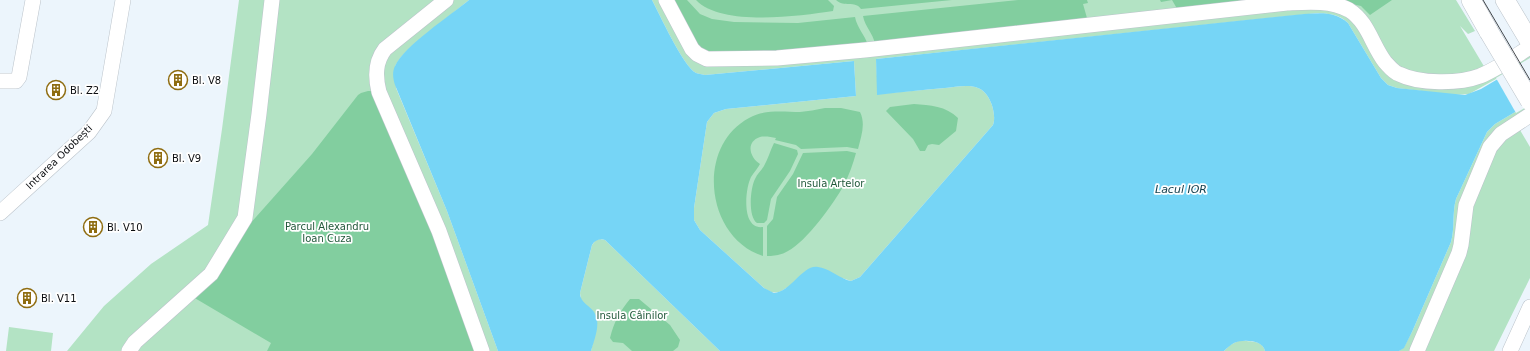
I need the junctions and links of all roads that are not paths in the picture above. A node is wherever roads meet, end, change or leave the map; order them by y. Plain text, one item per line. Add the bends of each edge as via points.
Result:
1 (33, 0) edge
2 (123, 0) edge
3 (272, 0) edge
4 (446, 0) edge
5 (666, 0) edge
6 (1471, 0) edge
7 (1506, 0) edge
8 (1530, 42) edge
9 (1530, 47) edge
10 (0, 81) edge
11 (1530, 101) edge
12 (1530, 115) edge
13 (0, 213) edge
14 (1530, 307) edge
15 (129, 351) edge
16 (482, 351) edge
17 (1416, 351) edge
18 (1510, 351) edge

1 - 10 street via 19,77 16,81
2 - 13 street, Intrarea Odobești via 104,111 89,132
3 - 15 street via 245,218 211,274 135,342
4 - 16 street via 385,49 380,56 376,77 379,92 439,231
5 - 9 street via 692,49 708,59 777,58 1324,1 1358,16 1384,61 1399,74 1419,79 1453,82 1479,76
6 - 11 main road, bridge
7 - 8 main road
12 - 17 street via 1501,134 1490,147 1466,205 1459,253
14 - 18 street

